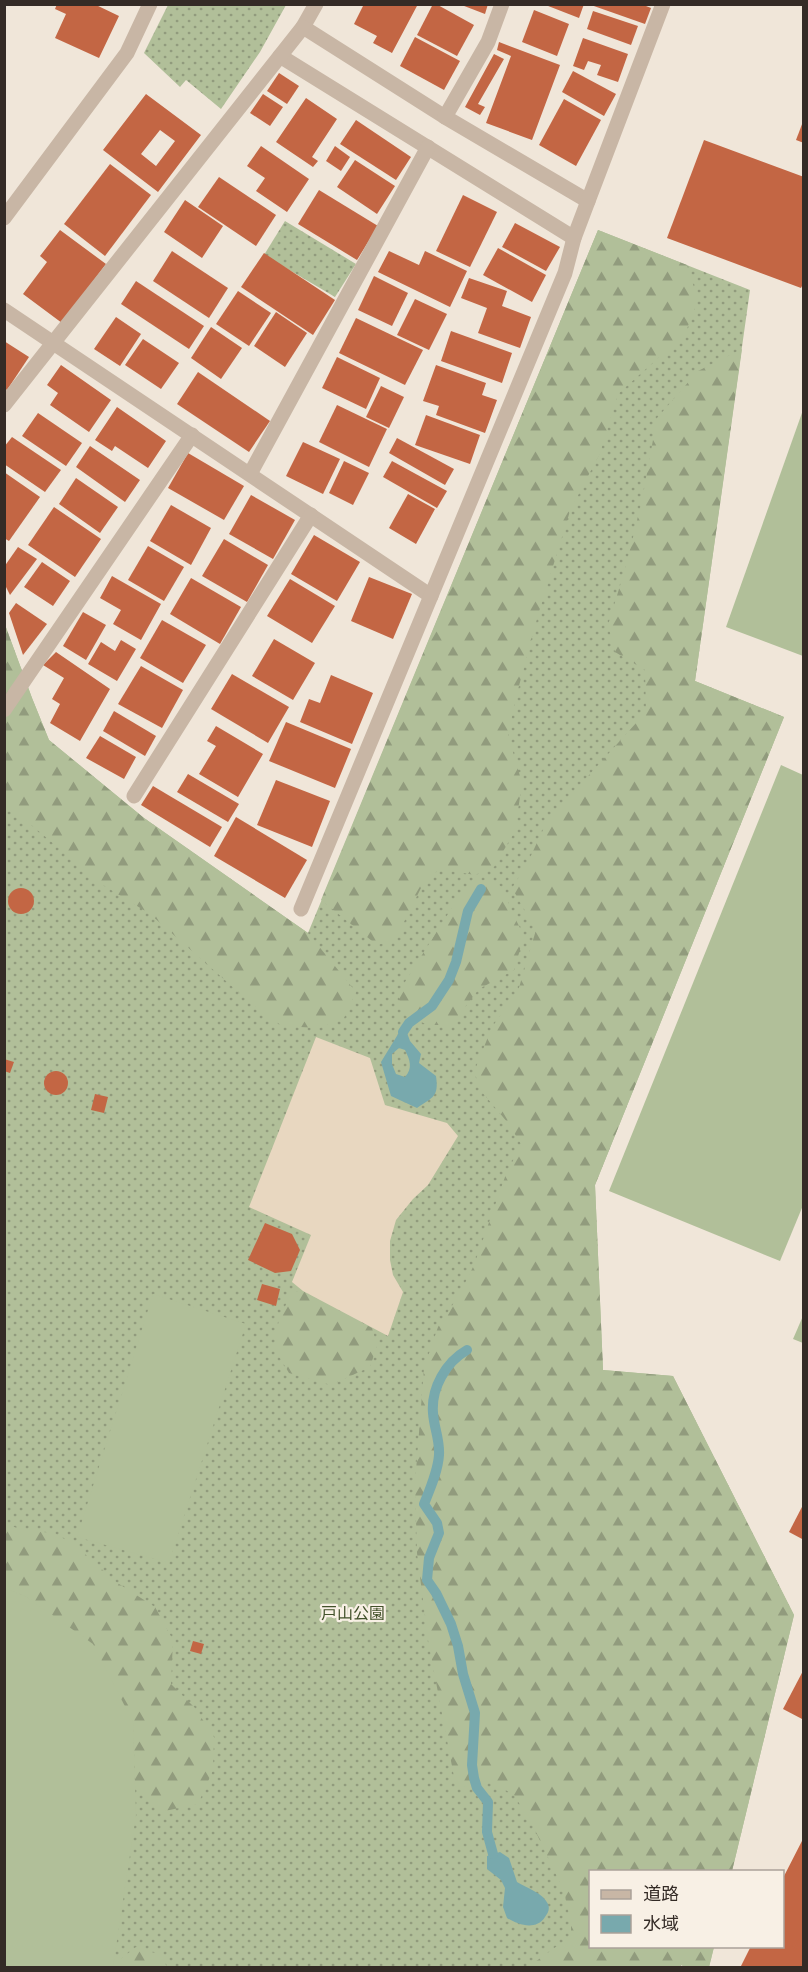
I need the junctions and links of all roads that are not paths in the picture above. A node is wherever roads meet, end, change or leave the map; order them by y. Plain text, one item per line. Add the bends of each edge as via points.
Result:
1 (150, 4) edge
2 (316, 4) edge
3 (502, 4) edge
4 (663, 4) edge
5 (303, 27) junction
6 (280, 56) junction
7 (445, 117) junction
8 (428, 147) junction
9 (588, 201) junction
10 (4, 218) edge
11 (574, 238) junction
12 (4, 310) edge
13 (53, 343) junction
14 (4, 405) edge
15 (192, 435) junction
16 (250, 474) junction
17 (311, 514) junction
18 (431, 596) junction
19 (4, 710) edge
20 (134, 796) dead end
21 (301, 909) dead end

1 - 10 street via 127,53
2 - 5 street
3 - 7 street via 488,42
4 - 9 street
5 - 6 street
5 - 7 street
6 - 8 street
6 - 13 street
7 - 9 street
8 - 11 street
8 - 16 street
9 - 11 street
11 - 18 street via 565,273
12 - 13 street
13 - 14 street
13 - 15 street
15 - 16 street
15 - 19 street
16 - 17 street
17 - 18 street
17 - 20 street
18 - 21 street

